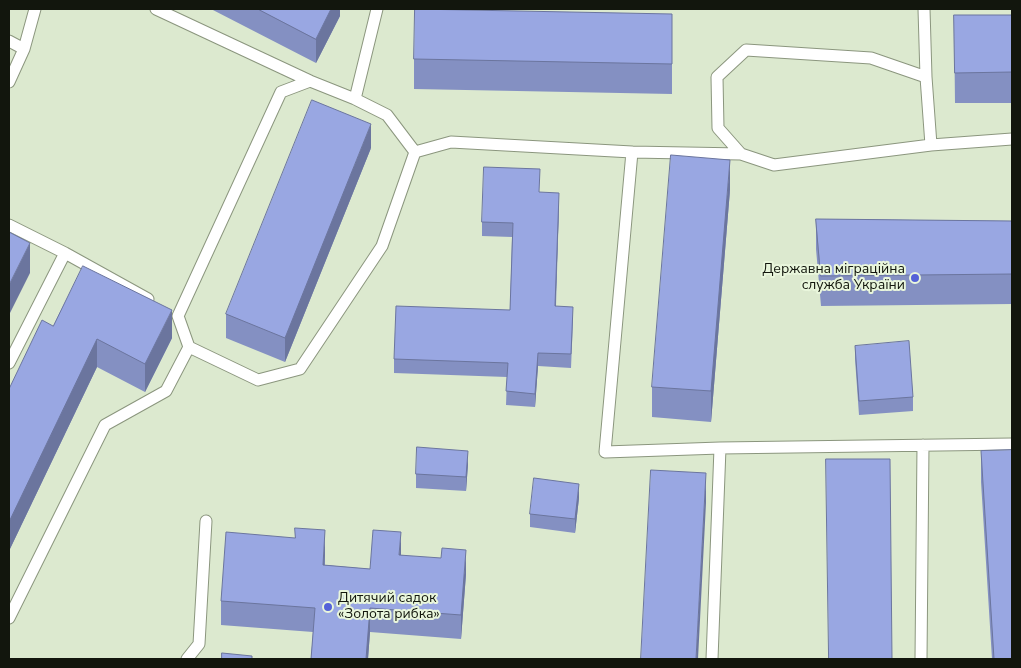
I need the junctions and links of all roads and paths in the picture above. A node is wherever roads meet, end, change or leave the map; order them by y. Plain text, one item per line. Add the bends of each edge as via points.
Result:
1 (35, 9) edge
2 (156, 9) edge
3 (377, 9) edge
4 (924, 9) edge
5 (9, 41) edge
6 (24, 49) junction
7 (926, 78) junction
8 (310, 81) junction
9 (9, 82) edge
10 (355, 99) junction
11 (1012, 139) edge
12 (931, 145) junction
13 (415, 152) junction
14 (632, 152) junction
15 (741, 154) junction
16 (9, 225) edge
17 (65, 253) junction
18 (169, 311) junction
19 (189, 347) junction
20 (9, 363) edge
21 (1012, 444) edge
22 (923, 445) junction
23 (720, 448) junction
24 (206, 521) dead end
25 (9, 618) edge
26 (188, 659) edge
27 (712, 659) edge
28 (921, 659) edge

1 - 6 lane
2 - 8 lane
3 - 10 lane
4 - 7 lane
5 - 6 lane
6 - 9 lane
7 - 12 lane
7 - 15 lane via 871,58 746,50 717,77 718,128
8 - 10 lane
8 - 18 lane via 281,92
10 - 13 lane via 387,115
11 - 12 lane
12 - 15 lane via 774,166
13 - 14 lane via 450,142
13 - 19 lane via 382,246 300,369 258,380
14 - 15 lane
14 - 23 lane via 605,452
16 - 17 lane
17 - 18 lane
17 - 20 lane
18 - 19 lane
19 - 25 lane via 166,392 105,425
21 - 22 lane
22 - 23 lane
22 - 28 lane
23 - 27 lane
24 - 26 lane via 199,644

